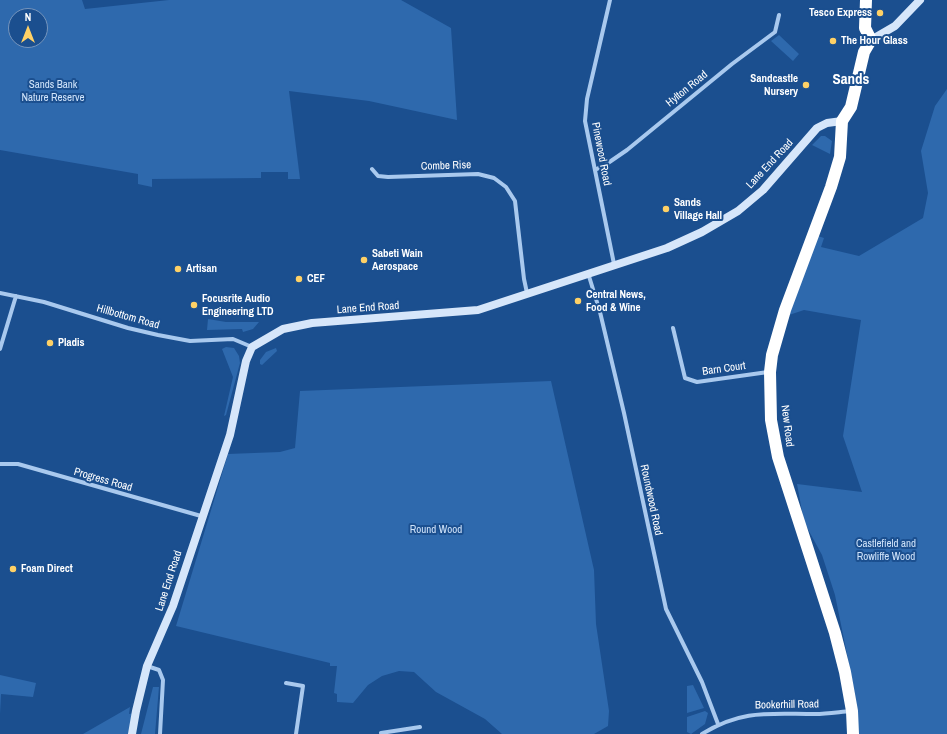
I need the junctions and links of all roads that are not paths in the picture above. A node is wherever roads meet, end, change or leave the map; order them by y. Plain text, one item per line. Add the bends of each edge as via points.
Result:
1 (610, 0) edge
2 (866, 0) edge
3 (920, 0) edge
4 (779, 14) dead end
5 (871, 40) junction
6 (842, 121) junction
7 (372, 169) dead end
8 (595, 170) junction
9 (614, 264) junction
10 (588, 273) junction
11 (0, 293) edge
12 (527, 293) junction
13 (16, 296) junction
14 (673, 328) dead end
15 (252, 347) junction
16 (0, 349) edge
17 (770, 372) junction
18 (0, 464) edge
19 (201, 516) junction
20 (147, 666) junction
21 (286, 682) dead end
22 (852, 711) junction
23 (718, 724) junction
24 (420, 726) dead end
25 (397, 729) junction
26 (381, 733) dead end
27 (132, 734) edge
28 (160, 734) edge
29 (296, 734) edge
30 (398, 734) edge
31 (702, 734) edge
32 (853, 734) edge

1 - 8 street, Pinewood Road via 587,99 585,121
2 - 5 highway via 865,28
3 - 5 street via 895,26
4 - 8 street, Hylton Road via 775,32 627,150
5 - 6 highway via 864,52 851,107
6 - 9 street, Lane End Road via 827,123 817,128 763,190 738,211 667,248
6 - 17 highway, New Road via 840,157 785,310
7 - 12 street, Combe Rise via 378,176 388,177 478,174 494,178 506,186 515,201
8 - 9 street, Pinewood Road
9 - 10 street, Lane End Road
10 - 12 street, Lane End Road
10 - 23 street, Roundwood Road via 624,414 666,609 702,682
11 - 13 street, Hillbottom Road
12 - 15 street, Lane End Road via 478,310 297,325
13 - 15 street, Hillbottom Road via 75,310 158,335 190,341 233,339
13 - 16 street
14 - 17 street, Barn Court via 685,378 697,382
15 - 19 street, Lane End Road via 246,361 230,435
17 - 22 highway, New Road via 771,420 778,457 835,633
18 - 19 street, Progress Road via 18,464
19 - 20 street, Lane End Road via 169,615
20 - 27 street, Lane End Road
20 - 28 street via 159,670 163,680
21 - 29 street via 303,686
22 - 23 street, Bookerhill Road via 752,714
22 - 32 highway, New Road
23 - 31 street, Bookerhill Road
24 - 25 street
25 - 26 street
25 - 30 street

